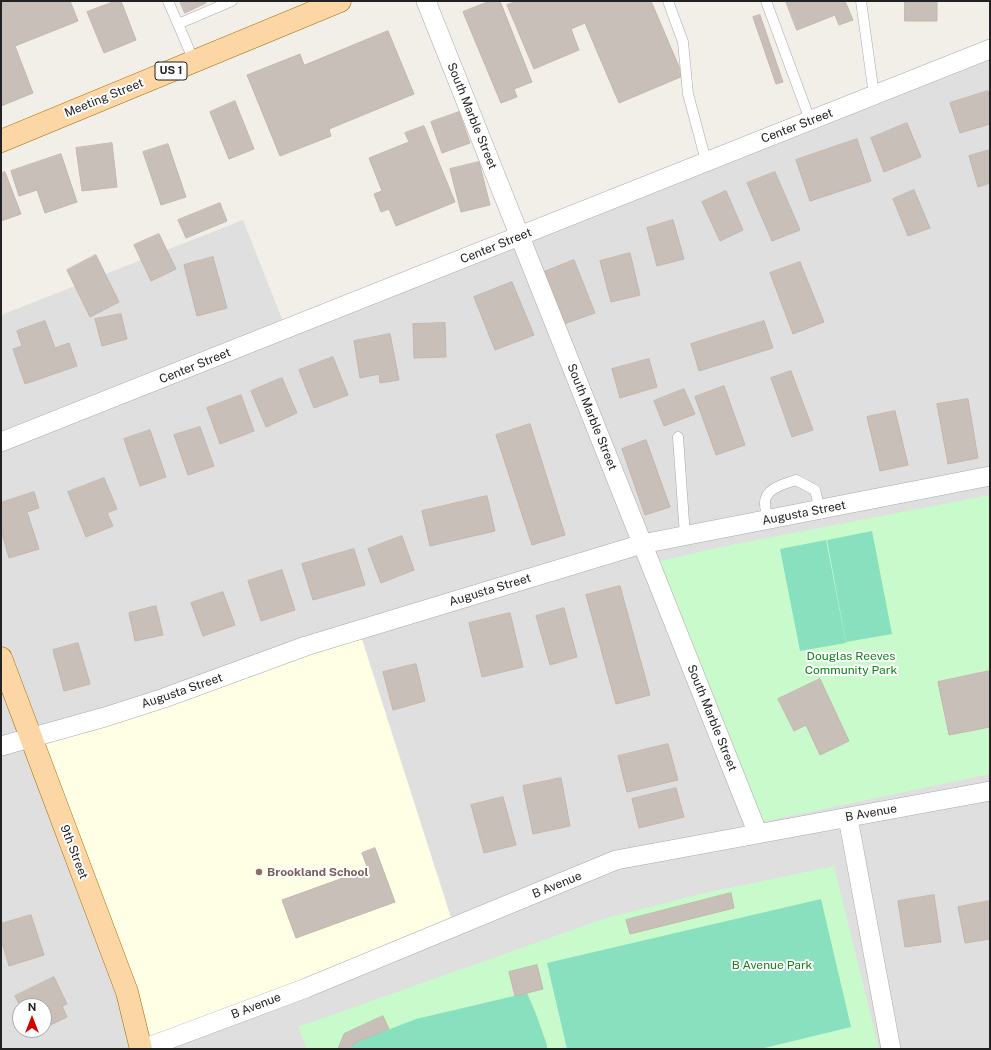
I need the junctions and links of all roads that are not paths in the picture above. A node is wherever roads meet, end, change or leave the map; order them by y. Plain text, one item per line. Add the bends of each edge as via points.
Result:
1 (168, 1) edge
2 (232, 1) edge
3 (340, 1) edge
4 (426, 1) edge
5 (668, 1) edge
6 (766, 1) edge
7 (861, 1) edge
8 (218, 4) edge
9 (309, 7) edge
10 (178, 24) junction
11 (990, 49) edge
12 (194, 61) junction
13 (874, 95) junction
14 (810, 120) junction
15 (1, 141) edge
16 (706, 161) junction
17 (520, 236) junction
18 (678, 437) dead end
19 (1, 442) edge
20 (990, 476) edge
21 (820, 510) junction
22 (768, 520) junction
23 (686, 536) junction
24 (642, 544) junction
25 (1, 658) edge
26 (31, 737) junction
27 (1, 746) edge
28 (990, 791) edge
29 (848, 818) junction
30 (758, 834) junction
31 (142, 1049) edge
32 (891, 1049) edge

1 - 10 lane
2 - 8 lane
3 - 9 main road, Meeting Street / US 1
4 - 17 street, South Marble Street
5 - 16 lane via 683,42 688,94
6 - 14 lane
7 - 13 lane
8 - 10 lane
9 - 12 main road, Meeting Street / US 1
10 - 12 lane
11 - 13 street, Center Street
12 - 15 main road, Meeting Street / US 1
13 - 14 street, Center Street
14 - 16 street, Center Street
16 - 17 street, Center Street
17 - 19 street, Center Street
17 - 24 street, South Marble Street
18 - 23 lane
20 - 21 street, Augusta Street
21 - 22 street, Augusta Street
21 - 22 lane via 815,490 796,480 778,486 767,495 765,503
22 - 23 street, Augusta Street
23 - 24 street, Augusta Street
24 - 26 street, Augusta Street via 306,646 164,698
24 - 30 street, South Marble Street
25 - 26 main road, 9th Street
26 - 27 street, Augusta Street
26 - 31 main road, 9th Street via 127,992
28 - 29 street, B Avenue
29 - 30 street, B Avenue
29 - 32 street
30 - 31 street, B Avenue via 616,860 306,988

